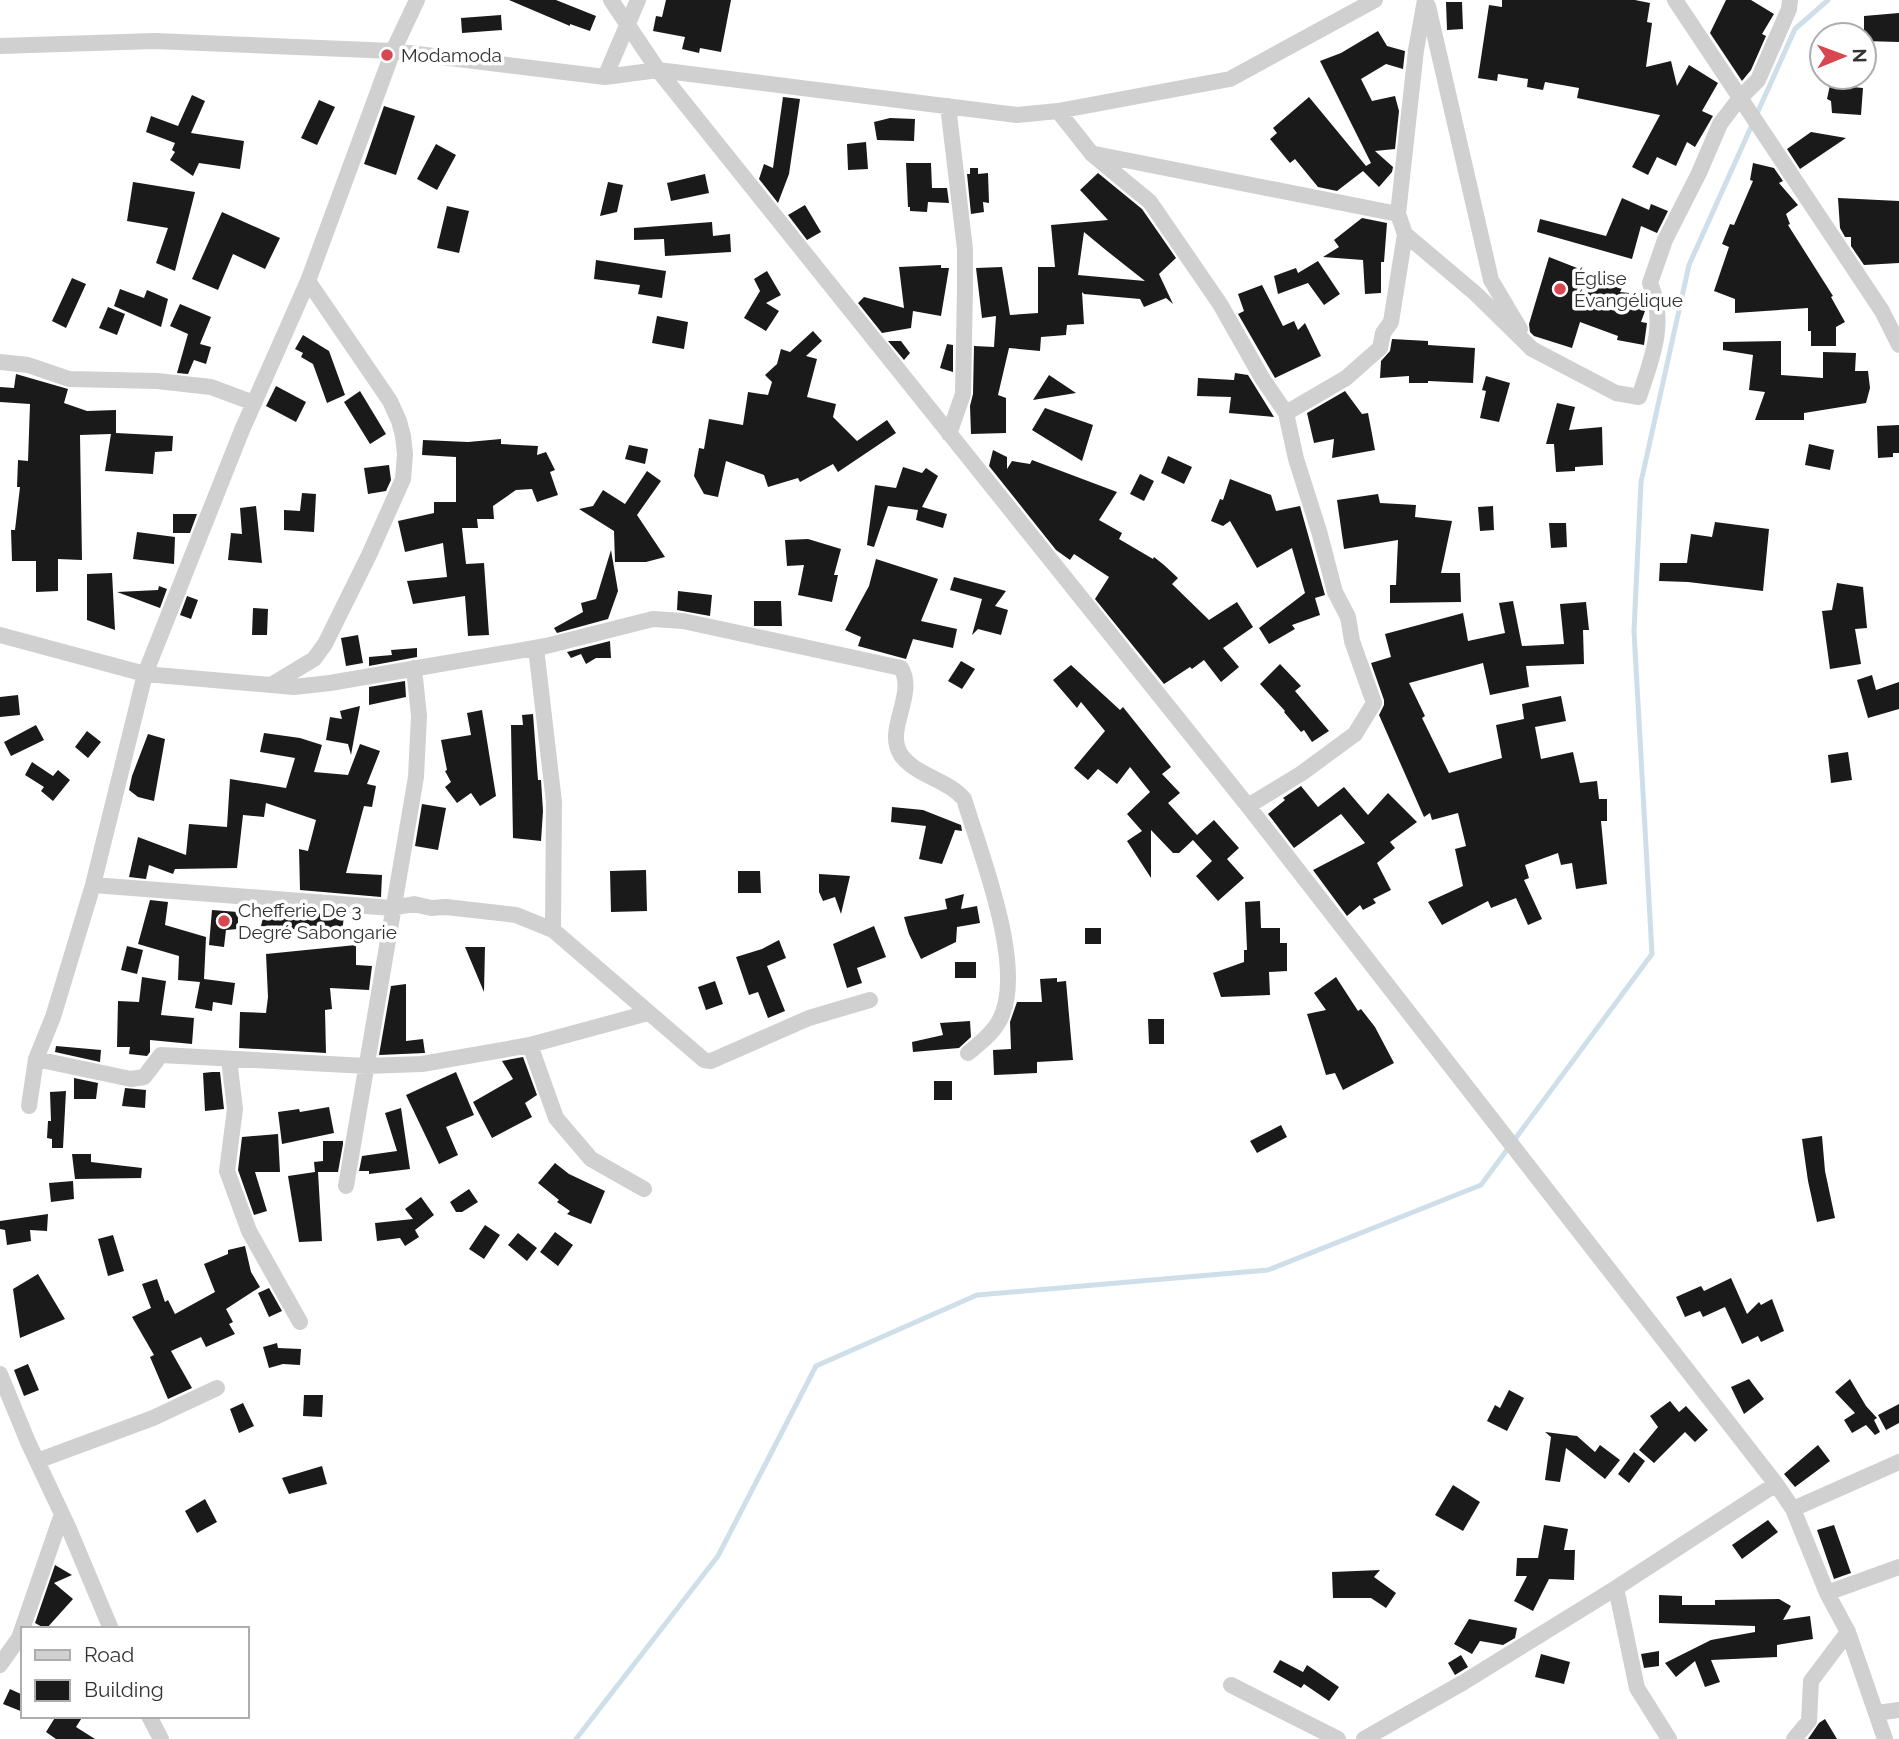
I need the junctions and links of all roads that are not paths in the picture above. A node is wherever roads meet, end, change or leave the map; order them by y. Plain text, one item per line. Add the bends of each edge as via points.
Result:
1 (417, 0) edge
2 (611, 0) edge
3 (638, 0) edge
4 (1375, 0) edge
5 (1426, 0) edge
6 (1675, 0) edge
7 (1790, 0) edge
8 (1355, 4) edge
9 (628, 23) junction
10 (0, 46) edge
11 (393, 51) junction
12 (658, 70) junction
13 (605, 77) junction
14 (1739, 99) junction
15 (948, 106) junction
16 (1058, 111) junction
17 (1092, 154) junction
18 (1398, 214) junction
19 (1405, 234) junction
20 (307, 281) junction
21 (1899, 345) edge
22 (1532, 349) junction
23 (0, 362) edge
24 (254, 403) junction
25 (1286, 413) junction
26 (949, 434) junction
27 (0, 635) edge
28 (536, 648) junction
29 (314, 659) junction
30 (414, 668) junction
31 (145, 674) junction
32 (331, 683) junction
33 (271, 685) junction
34 (1248, 806) junction
35 (93, 884) junction
36 (392, 908) junction
37 (553, 930) junction
38 (870, 1000) dead end
39 (648, 1013) junction
40 (530, 1045) junction
41 (968, 1053) dead end
42 (36, 1059) junction
43 (229, 1059) junction
44 (366, 1066) junction
45 (29, 1106) dead end
46 (346, 1186) dead end
47 (644, 1189) dead end
48 (300, 1322) dead end
49 (0, 1374) edge
50 (216, 1388) dead end
51 (37, 1461) junction
52 (1899, 1462) edge
53 (1776, 1484) junction
54 (1793, 1509) junction
55 (62, 1514) junction
56 (1899, 1567) edge
57 (1616, 1588) junction
58 (1827, 1592) junction
59 (23, 1627) edge
60 (110, 1627) edge
61 (21, 1632) edge
62 (1848, 1632) junction
63 (0, 1665) edge
64 (1231, 1685) dead end
65 (1899, 1710) edge
66 (1876, 1713) junction
67 (150, 1718) edge
68 (161, 1739) edge
69 (1338, 1739) edge
70 (1364, 1739) edge
71 (1669, 1739) edge
72 (1794, 1739) edge
73 (1885, 1739) edge

1 - 11 street
2 - 9 street
3 - 9 street
4 - 8 street
5 - 18 street
5 - 22 street via 1491,280
6 - 14 street
7 - 14 street via 1758,80
8 - 16 street via 1230,79
9 - 12 street
9 - 13 street
10 - 11 street via 155,41
11 - 13 street
11 - 20 street
12 - 13 street
12 - 15 street
12 - 26 street
14 - 21 street via 1882,311
14 - 22 street via 1720,124 1665,240 1650,283 1657,300 1658,341 1639,397 1616,393
15 - 16 street via 1017,115
15 - 26 street via 965,275 963,394
16 - 17 street
17 - 18 street
17 - 25 street via 1150,202 1220,304
18 - 19 street
19 - 22 street
19 - 25 street via 1395,308 1380,348 1346,378
20 - 24 street
20 - 29 street via 390,401 405,454 403,479
23 - 24 street via 28,365 69,379 211,387
24 - 31 street
25 - 34 street via 1335,592 1348,617 1374,703 1348,740
26 - 34 street
27 - 31 street
28 - 30 street
28 - 37 street via 554,802
28 - 41 street via 653,619 683,621 901,668 906,678 897,745 916,768 956,789 964,799 1006,941 1007,987 999,1021
29 - 32 street
29 - 33 street
30 - 32 street
30 - 36 street via 419,716 416,777
31 - 33 street
31 - 35 street
32 - 33 street
34 - 53 street
35 - 36 street
35 - 42 street
36 - 37 street via 414,904 516,915
36 - 44 street
37 - 39 street
38 - 39 street via 809,1018 711,1061 695,1054
39 - 40 street
40 - 44 street via 422,1064
40 - 47 street via 556,1118 591,1159
42 - 43 street via 131,1079 144,1077 161,1055
42 - 45 street
43 - 44 street
43 - 48 street via 235,1109 227,1171 249,1231
44 - 46 street
49 - 51 street
50 - 51 street via 153,1418
51 - 55 street
52 - 54 street
53 - 54 street
53 - 57 street
54 - 58 street
55 - 59 street
55 - 60 street
56 - 58 street
57 - 70 street
57 - 71 street via 1637,1688
58 - 62 street
61 - 63 street
62 - 66 street
62 - 72 street via 1811,1681 1809,1721
64 - 69 street
65 - 66 street
66 - 73 street
67 - 68 street

